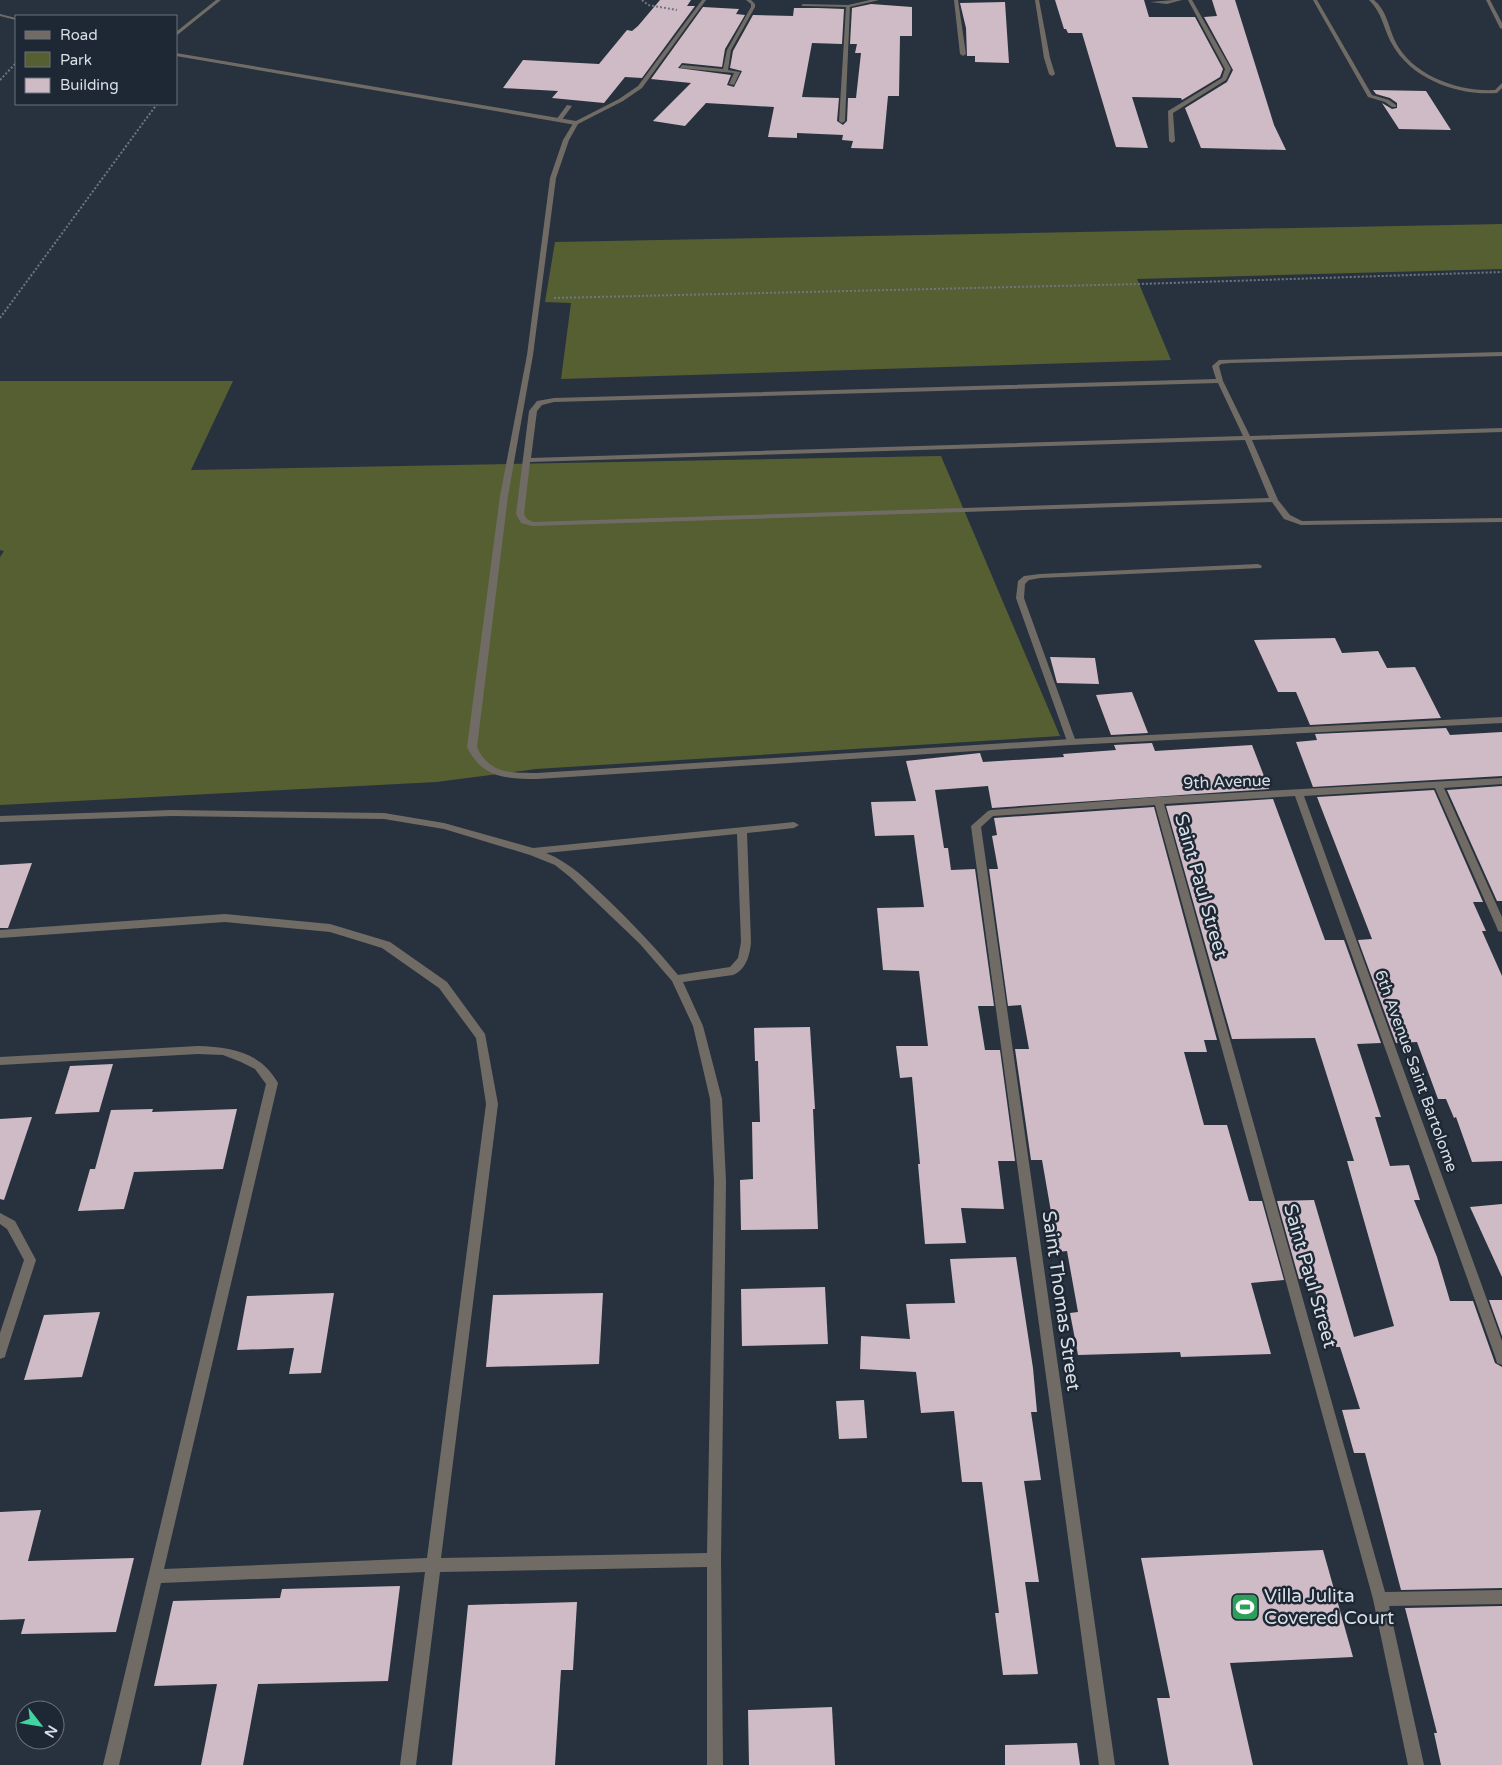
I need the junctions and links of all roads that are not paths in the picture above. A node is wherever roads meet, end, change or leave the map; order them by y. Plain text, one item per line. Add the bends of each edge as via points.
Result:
1 (219, 0) edge
2 (704, 0) edge
3 (748, 0) edge
4 (877, 0) edge
5 (956, 0) edge
6 (1037, 0) edge
7 (1180, 0) edge
8 (1190, 0) edge
9 (1315, 0) edge
10 (1371, 0) edge
11 (1488, 0) edge
12 (1152, 2) dead end
13 (802, 5) dead end
14 (848, 6) junction
15 (0, 15) edge
16 (15, 19) edge
17 (1502, 28) edge
18 (178, 33) edge
19 (178, 54) edge
20 (963, 54) dead end
21 (682, 67) dead end
22 (725, 70) junction
23 (1052, 74) dead end
24 (732, 84) dead end
25 (1502, 85) edge
26 (569, 106) dead end
27 (1394, 106) dead end
28 (559, 120) junction
29 (842, 121) dead end
30 (576, 123) junction
31 (1172, 141) dead end
32 (1502, 354) edge
33 (1220, 381) junction
34 (1502, 430) edge
35 (1247, 437) junction
36 (526, 460) junction
37 (1274, 500) junction
38 (1502, 520) edge
39 (1258, 566) dead end
40 (1502, 720) edge
41 (1071, 742) junction
42 (1502, 781) edge
43 (1438, 785) junction
44 (1298, 794) junction
45 (1158, 800) junction
46 (0, 819) edge
47 (794, 825) dead end
48 (742, 830) junction
49 (978, 842) joint
50 (533, 852) junction
51 (1502, 928) edge
52 (0, 934) edge
53 (676, 979) junction
54 (0, 1061) edge
55 (0, 1218) edge
56 (0, 1353) edge
57 (1502, 1359) edge
58 (714, 1560) junction
59 (435, 1565) junction
60 (155, 1576) junction
61 (1502, 1597) edge
62 (1380, 1599) junction
63 (111, 1765) edge
64 (408, 1765) edge
65 (715, 1765) edge
66 (1107, 1765) edge
67 (1416, 1765) edge

1 - 18 street
2 - 30 street via 640,87
3 - 22 street via 754,4 729,50
4 - 14 street
5 - 20 street
6 - 23 street
7 - 12 street
8 - 31 street via 1228,69 1224,79 1170,112
9 - 27 street via 1370,96
10 - 25 street via 1381,10 1396,47 1405,58 1436,80 1470,93 1497,91
11 - 17 street
13 - 14 street
14 - 29 street
15 - 16 street
19 - 28 street
21 - 22 street
22 - 24 street via 737,72
26 - 28 street
28 - 30 street
30 - 41 street via 566,140 553,178 538,298 504,496 472,747 476,759 499,773 537,776
32 - 33 street via 1219,362 1215,366
33 - 35 street
33 - 36 street via 554,400 540,403 533,411
34 - 35 street
35 - 36 street
35 - 37 street
36 - 37 street via 520,514 524,521 532,524
37 - 38 street via 1288,517 1301,523
39 - 41 street via 1040,576 1021,583 1020,598
40 - 41 street
42 - 43 street, 9th Avenue
43 - 44 street, 9th Avenue
43 - 51 street
44 - 45 street, 9th Avenue
44 - 57 street, 6th Avenue Saint Bartolome
45 - 49 street, 9th Avenue via 991,812 976,826
45 - 62 street, Saint Paul Street
46 - 50 street via 172,812 384,816 444,826
47 - 48 street
48 - 50 street
48 - 53 street via 746,942 740,966 733,971
49 - 66 street, Saint Thomas Street
50 - 53 street via 558,862 574,874 644,941
52 - 59 street via 225,918 330,928 386,945 443,985 481,1037 492,1104
53 - 58 street via 698,1026 716,1099 720,1181
54 - 60 street via 224,1051 259,1066 272,1083
55 - 56 street via 11,1225 30,1260
58 - 59 street
58 - 65 street
59 - 60 street
59 - 64 street
60 - 63 street
61 - 62 street
62 - 67 street, Saint Paul Street

